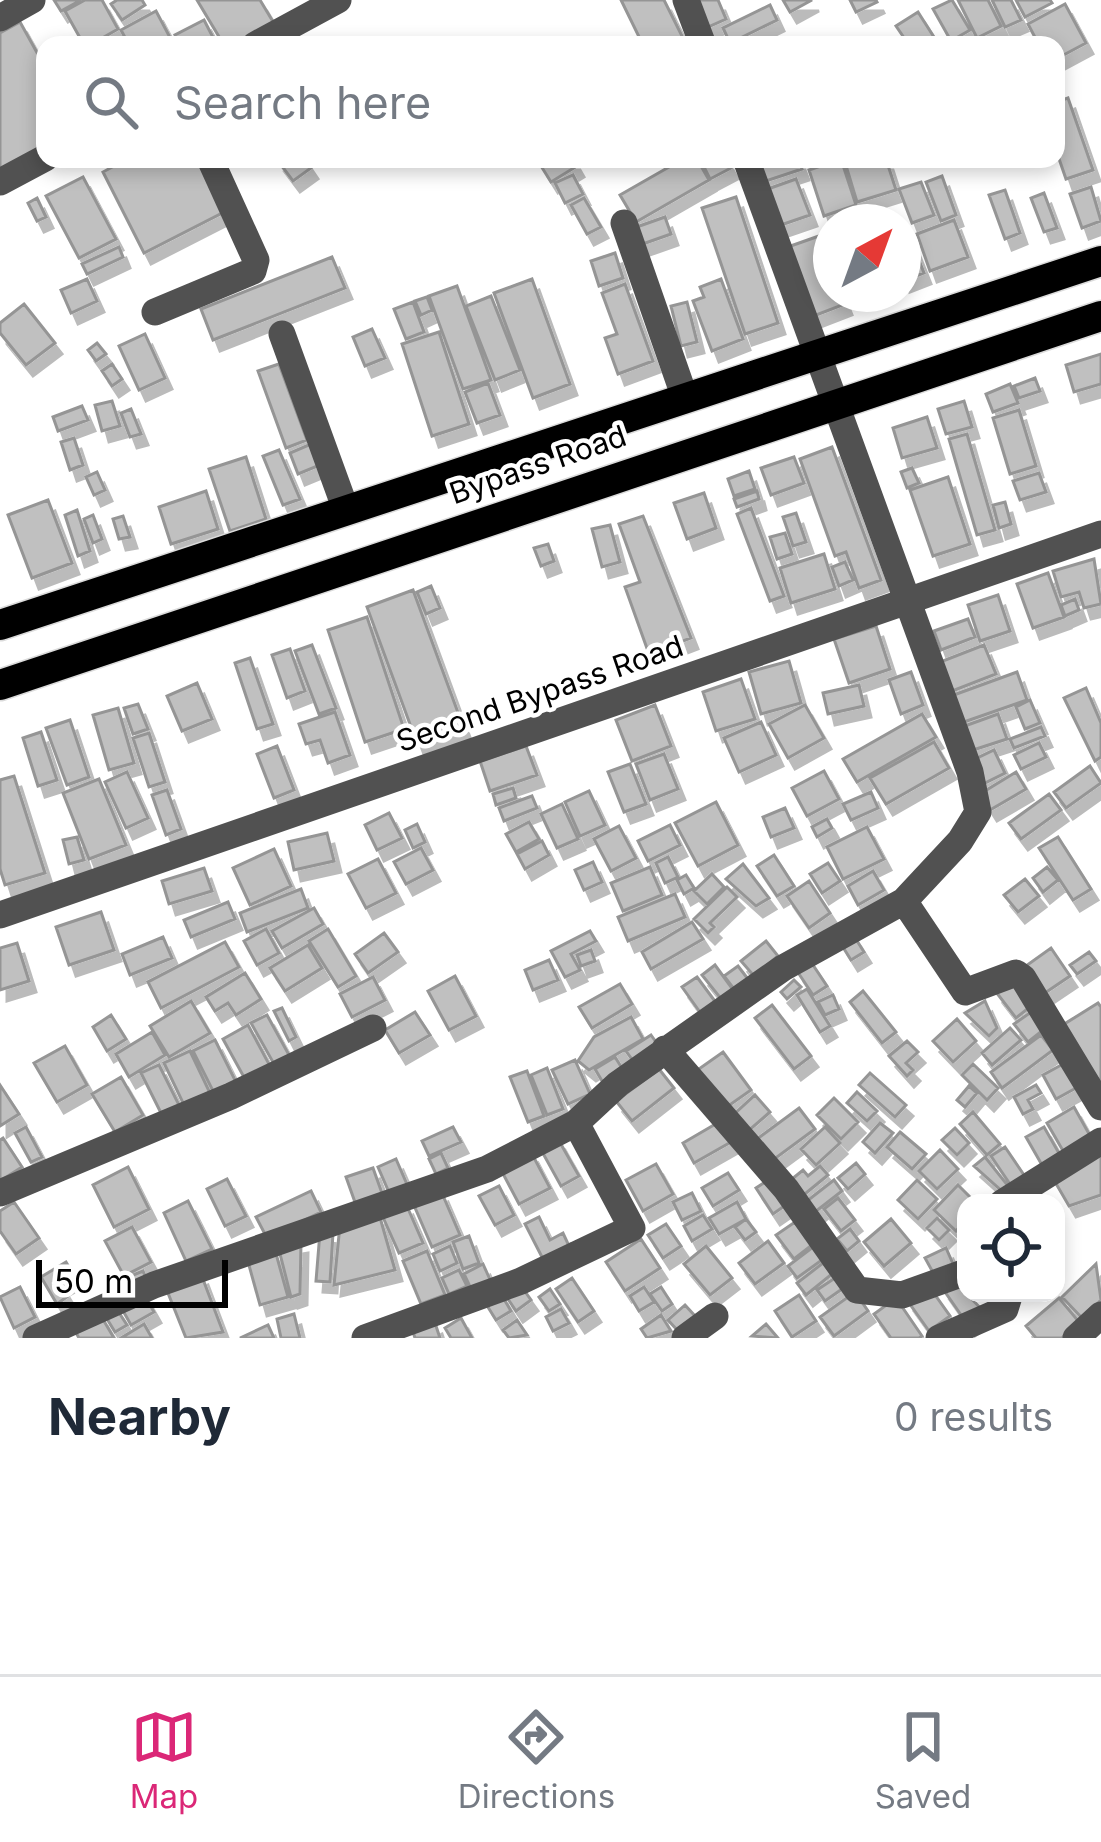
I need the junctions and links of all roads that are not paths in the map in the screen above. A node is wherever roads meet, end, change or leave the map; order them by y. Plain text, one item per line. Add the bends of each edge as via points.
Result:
1 (32, 0) edge
2 (338, 0) edge
3 (686, 0) edge
4 (0, 18) edge
5 (271, 36) edge
6 (700, 36) edge
7 (36, 163) edge
8 (213, 168) edge
9 (749, 168) edge
10 (0, 182) edge
11 (624, 223) dead end
12 (1101, 261) edge
13 (155, 312) dead end
14 (1101, 316) edge
15 (282, 334) dead end
16 (819, 354) junction
17 (685, 398) junction
18 (833, 403) junction
19 (346, 510) junction
20 (1101, 534) edge
21 (906, 601) junction
22 (0, 625) edge
23 (0, 685) edge
24 (904, 901) junction
25 (0, 915) edge
26 (373, 1028) dead end
27 (665, 1049) junction
28 (1101, 1107) edge
29 (576, 1123) junction
30 (1101, 1141) edge
31 (0, 1193) edge
32 (1016, 1194) edge
33 (957, 1275) edge
34 (1007, 1302) edge
35 (715, 1316) dead end
36 (1101, 1316) edge
37 (36, 1338) edge
38 (365, 1338) edge
39 (685, 1338) edge
40 (939, 1338) edge
41 (1076, 1338) edge

1 - 4 street
2 - 5 street
3 - 6 street
7 - 10 street
8 - 13 street via 256,260 253,271
9 - 16 street
11 - 17 street
12 - 16 main road, Bypass Road
14 - 18 main road, Bypass Road
15 - 19 street
16 - 17 main road, Bypass Road
16 - 18 street
17 - 19 main road, Bypass Road
18 - 21 street
18 - 23 main road, Bypass Road
19 - 22 main road, Bypass Road
20 - 21 street, Second Bypass Road
21 - 24 street via 978,812
21 - 25 street, Second Bypass Road
24 - 27 street via 783,968
24 - 28 street via 965,992 1016,973 1023,978
26 - 31 street
27 - 29 street
27 - 33 street via 786,1190 857,1290 902,1295
29 - 37 street via 487,1169 154,1285
29 - 38 street via 632,1228 520,1281
30 - 32 street
34 - 40 street
35 - 39 street
36 - 41 street

